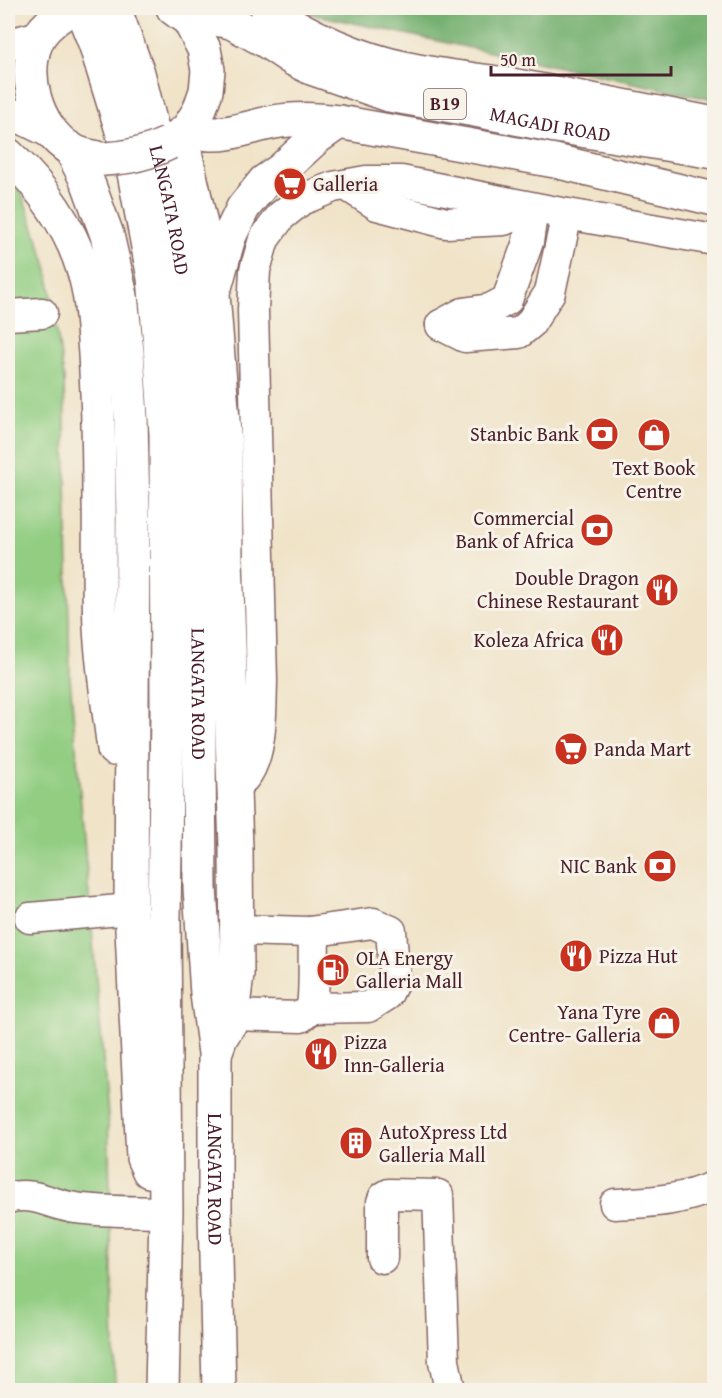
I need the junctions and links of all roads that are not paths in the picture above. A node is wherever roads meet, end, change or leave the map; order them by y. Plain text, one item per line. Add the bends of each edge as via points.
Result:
1 (114, 8) edge
2 (267, 8) edge
3 (181, 14) edge
4 (56, 18) edge
5 (8, 44) edge
6 (8, 112) edge
7 (339, 122) junction
8 (714, 124) edge
9 (179, 136) junction
10 (63, 142) junction
11 (714, 152) edge
12 (8, 155) edge
13 (714, 199) edge
14 (533, 208) junction
15 (567, 214) junction
16 (714, 240) edge
17 (213, 294) junction
18 (42, 312) dead end
19 (8, 315) edge
20 (233, 787) junction
21 (131, 909) junction
22 (30, 918) dead end
23 (236, 930) junction
24 (309, 932) junction
25 (312, 1008) junction
26 (232, 1015) junction
27 (215, 1053) junction
28 (714, 1186) edge
29 (8, 1198) edge
30 (615, 1204) dead end
31 (165, 1212) junction
32 (382, 1258) dead end
33 (162, 1390) edge
34 (219, 1390) edge
35 (450, 1390) edge

1 - 27 main road, LANGATA ROAD via 138,73 167,189 185,288 198,481 200,888
2 - 8 main road via 328,42 408,69
3 - 9 main road via 204,50 208,70 199,111
3 - 11 main road, MAGADI ROAD / B19 via 231,22 311,68 389,95
4 - 5 street
4 - 10 main road via 34,50 31,71 36,105
4 - 31 main road, LANGATA ROAD via 95,43 132,163 154,278 166,434
6 - 10 street
7 - 9 main road, MAGADI ROAD / B19 via 294,120 217,134
7 - 13 main road, MAGADI ROAD / B19 via 555,161
7 - 17 main road via 264,182 243,208 229,237
9 - 10 main road, bridge via 157,149 104,159
9 - 17 main road
10 - 21 main road via 88,183 107,234 121,296 127,352 132,505
12 - 21 main road via 48,201 70,237 89,292 98,413 100,627
14 - 15 street
14 - 15 street via 528,242 507,300 490,309 463,313 441,325 465,337 519,333 530,324 550,292
14 - 20 street via 401,182 366,181 333,187 302,200 281,216 264,239 255,270 253,310 260,730 254,758 245,777
15 - 16 street
17 - 20 main road via 225,446
18 - 19 street
20 - 23 main road
21 - 22 street
21 - 31 main road via 143,1158
23 - 24 street
23 - 26 main road via 237,974
24 - 25 street via 314,938
24 - 25 street via 373,923 391,931 395,979 387,995 368,1007
25 - 26 street via 301,1017
26 - 27 main road
27 - 34 main road, LANGATA ROAD
28 - 30 street via 669,1200
29 - 31 street via 34,1196 74,1208
31 - 33 main road, LANGATA ROAD
32 - 35 street via 384,1197 438,1195 444,1361

